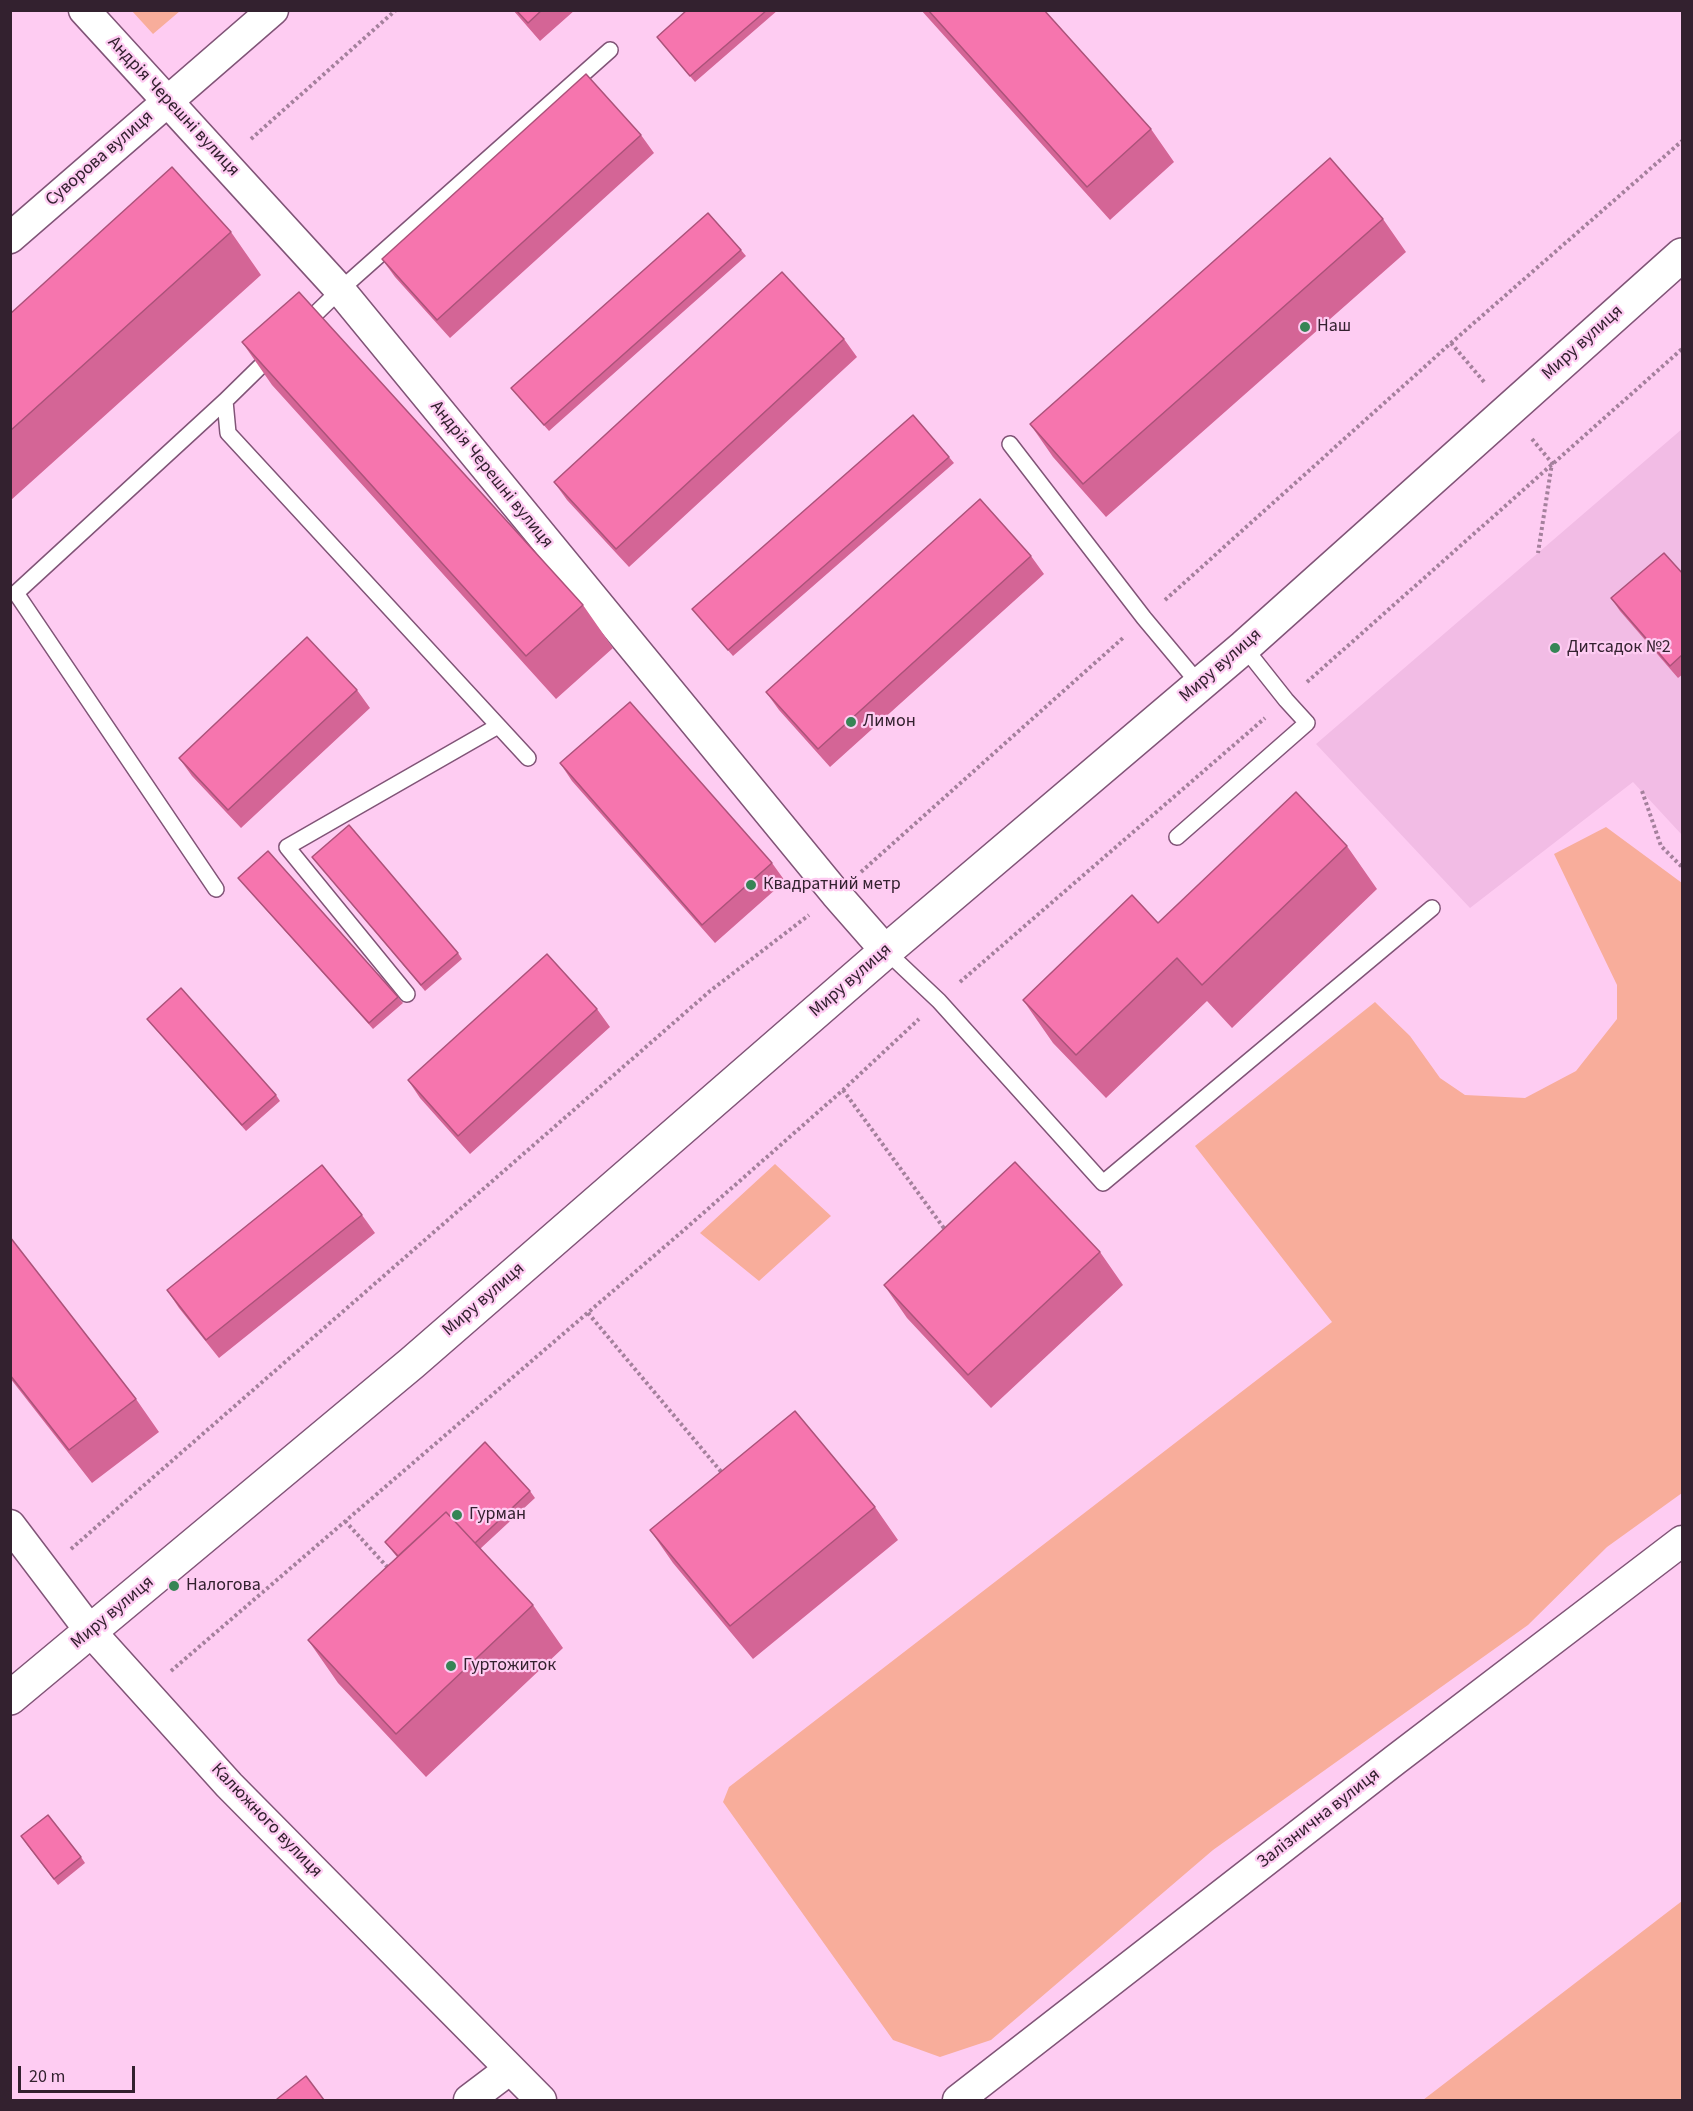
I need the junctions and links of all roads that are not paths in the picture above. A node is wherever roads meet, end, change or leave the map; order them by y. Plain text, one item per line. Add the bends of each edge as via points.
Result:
1 (84, 10) edge
2 (273, 10) edge
3 (610, 50) dead end
4 (168, 100) junction
5 (10, 238) edge
6 (1683, 255) edge
7 (340, 290) junction
8 (225, 401) junction
9 (1010, 444) dead end
10 (1244, 647) junction
11 (1200, 685) junction
12 (498, 726) junction
13 (528, 758) dead end
14 (1177, 837) dead end
15 (216, 889) dead end
16 (1432, 908) dead end
17 (886, 951) junction
18 (407, 994) dead end
19 (10, 1525) edge
20 (1683, 1541) edge
21 (91, 1632) junction
22 (10, 1698) edge
23 (510, 2069) junction
24 (469, 2100) edge
25 (541, 2100) edge
26 (958, 2100) edge

1 - 4 street, Андрія Черешні вулиця
2 - 4 street, Суворова вулиця
3 - 7 lane
4 - 5 street, Суворова вулиця
4 - 7 street, Андрія Черешні вулиця
6 - 10 street, Миру вулиця
7 - 8 lane
7 - 17 street, Андрія Черешні вулиця
8 - 12 lane via 228,433
8 - 15 lane via 16,593
9 - 11 lane
10 - 11 street, Миру вулиця
10 - 14 lane via 1307,723
11 - 17 street, Миру вулиця
12 - 13 lane
12 - 18 lane via 287,847
16 - 17 lane via 1103,1183 939,1000
17 - 21 street, Миру вулиця via 412,1363
19 - 21 street, Калюжного вулиця
20 - 26 street, Залізнична вулиця
21 - 22 street, Миру вулиця
21 - 23 street, Калюжного вулиця via 229,1785
23 - 24 street
23 - 25 street, Калюжного вулиця

